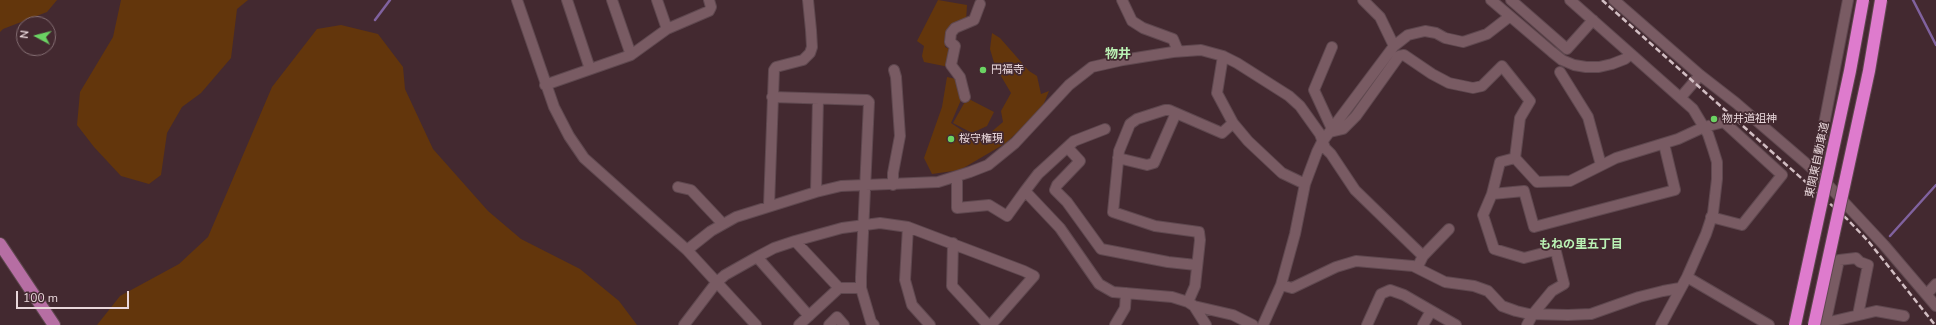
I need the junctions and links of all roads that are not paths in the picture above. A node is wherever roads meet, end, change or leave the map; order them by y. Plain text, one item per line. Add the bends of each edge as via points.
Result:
1 (517, 0) edge
2 (567, 0) edge
3 (612, 0) edge
4 (657, 0) edge
5 (709, 0) edge
6 (808, 0) edge
7 (1122, 0) edge
8 (1363, 0) edge
9 (1491, 0) edge
10 (1511, 0) edge
11 (1570, 0) edge
12 (1614, 0) edge
13 (1848, 0) edge
14 (1863, 0) edge
15 (1881, 0) edge
16 (980, 4) dead end
17 (1509, 17) junction
18 (1593, 20) junction
19 (667, 30) junction
20 (1394, 46) junction
21 (1332, 47) dead end
22 (1178, 51) junction
23 (1631, 54) junction
24 (631, 55) junction
25 (1223, 56) junction
26 (590, 69) junction
27 (894, 70) dead end
28 (1560, 72) dead end
29 (1700, 75) junction
30 (545, 85) junction
31 (772, 97) junction
32 (965, 97) dead end
33 (1681, 97) junction
34 (818, 98) junction
35 (1176, 113) junction
36 (1233, 123) junction
37 (1704, 127) junction
38 (1105, 129) dead end
39 (1331, 130) junction
40 (1322, 142) junction
41 (1664, 144) junction
42 (1068, 148) junction
43 (1118, 158) junction
44 (1515, 158) junction
45 (1601, 165) junction
46 (1815, 171) junction
47 (957, 177) junction
48 (1305, 184) junction
49 (866, 185) junction
50 (893, 185) junction
51 (678, 187) dead end
52 (1025, 191) junction
53 (816, 192) junction
54 (1492, 194) junction
55 (769, 206) junction
56 (1712, 217) junction
57 (723, 224) junction
58 (864, 224) junction
59 (908, 227) junction
60 (1449, 229) dead end
61 (795, 241) junction
62 (952, 243) junction
63 (0, 244) edge
64 (687, 250) junction
65 (1423, 256) junction
66 (757, 257) junction
67 (1196, 265) junction
68 (1417, 268) junction
69 (1687, 277) junction
70 (716, 283) junction
71 (1936, 284) edge
72 (1281, 285) junction
73 (839, 288) junction
74 (861, 288) junction
75 (1680, 288) junction
76 (1126, 293) junction
77 (1927, 294) junction
78 (1191, 304) junction
79 (1936, 306) edge
80 (1431, 311) junction
81 (1533, 314) junction
82 (1858, 315) junction
83 (809, 316) junction
84 (1904, 316) dead end
85 (688, 324) edge
86 (1821, 324) edge
87 (54, 325) edge
88 (756, 325) edge
89 (799, 325) edge
90 (829, 325) edge
91 (844, 325) edge
92 (874, 325) edge
93 (930, 325) edge
94 (990, 325) edge
95 (1115, 325) edge
96 (1206, 325) edge
97 (1253, 325) edge
98 (1263, 325) edge
99 (1367, 325) edge
100 (1423, 325) edge
101 (1456, 325) edge
102 (1527, 325) edge
103 (1661, 325) edge
104 (1769, 325) edge
105 (1795, 325) edge

1 - 30 street
2 - 26 street
3 - 24 street
4 - 19 street
5 - 19 street via 709,11
6 - 31 street via 812,30 810,53 804,60 776,67
7 - 22 street via 1132,21 1173,39
8 - 20 street via 1380,17
9 - 17 street
10 - 18 street via 1567,49
11 - 18 street
12 - 29 street
13 - 46 street
14 - 105 highway, 東関東自動車道, bridge
15 - 86 highway, bridge
16 - 32 street via 974,20 955,28 951,33 950,42 955,46 951,65 960,77
17 - 20 street via 1487,34 1464,42 1446,38 1436,32 1425,31 1408,35
17 - 23 street via 1562,60 1574,64 1599,67 1625,59
18 - 23 street
19 - 24 street
20 - 39 street
21 - 39 street via 1314,90
22 - 25 street via 1201,50
22 - 47 street via 1092,67 1069,84 1015,143 988,165
23 - 33 street
24 - 26 street
25 - 36 street via 1217,94
25 - 40 street via 1289,96 1310,117
26 - 30 street
27 - 50 street via 900,136
28 - 45 street via 1588,117
29 - 33 street
29 - 46 street
30 - 64 street via 554,108 584,158
31 - 34 street
31 - 55 street
33 - 37 street via 1693,109
34 - 49 street via 869,102
34 - 53 street
35 - 36 street via 1222,132
35 - 43 street via 1165,110 1137,119 1130,124
35 - 43 street via 1154,163 1147,165
36 - 48 street via 1282,173
37 - 41 street
37 - 56 street via 1716,162 1716,197
37 - 56 street via 1724,122 1782,175 1742,226
38 - 42 street via 1074,141
39 - 40 street
39 - 44 street via 1343,129 1356,116 1399,56 1404,55 1449,82 1473,88 1482,86 1502,66 1530,101 1520,118
40 - 48 street
40 - 65 street via 1356,190
41 - 45 street
41 - 54 street via 1675,190 1534,227 1524,191
42 - 52 street via 1038,174
42 - 67 street via 1080,161 1055,190 1067,202 1101,249
43 - 67 street via 1113,212 1155,226 1199,232
44 - 45 street via 1537,182 1570,181
44 - 54 street via 1500,162
46 - 77 street
47 - 50 street via 938,182
47 - 52 street via 957,208 989,205 1007,216
48 - 72 street
49 - 50 street
49 - 53 street via 841,186
49 - 58 street
51 - 57 street via 691,190
52 - 76 street via 1060,228 1099,284 1113,292
53 - 55 street
54 - 81 street via 1483,215 1494,249 1524,258 1556,252 1564,284 1552,290
55 - 57 street
56 - 69 street
57 - 64 street
58 - 59 street via 880,223
58 - 61 street
58 - 74 street
59 - 62 street
59 - 93 street via 905,280 912,305
60 - 65 street
61 - 66 street
61 - 73 street
62 - 94 street via 952,286
62 - 94 street via 1034,276
63 - 87 main road
64 - 70 street
65 - 68 street
66 - 70 street
66 - 83 street
67 - 78 street
68 - 72 street via 1356,261 1336,267 1292,288
68 - 81 street via 1445,282 1474,286 1488,291 1502,306
69 - 75 street
69 - 104 street
70 - 85 street
70 - 88 street
71 - 77 street
72 - 98 street
73 - 74 street
73 - 83 street
74 - 92 street
75 - 81 street via 1638,297 1591,314
75 - 103 street
76 - 78 street via 1172,297
76 - 95 street via 1125,308
77 - 79 street
78 - 96 street
78 - 97 street via 1233,315
80 - 99 street via 1390,290 1381,294
80 - 100 street
80 - 101 street
81 - 102 street
82 - 84 street via 1876,311
82 - 86 street
82 - 86 street via 1868,265 1856,258 1839,260
83 - 89 street
90 - 91 street via 837,317

